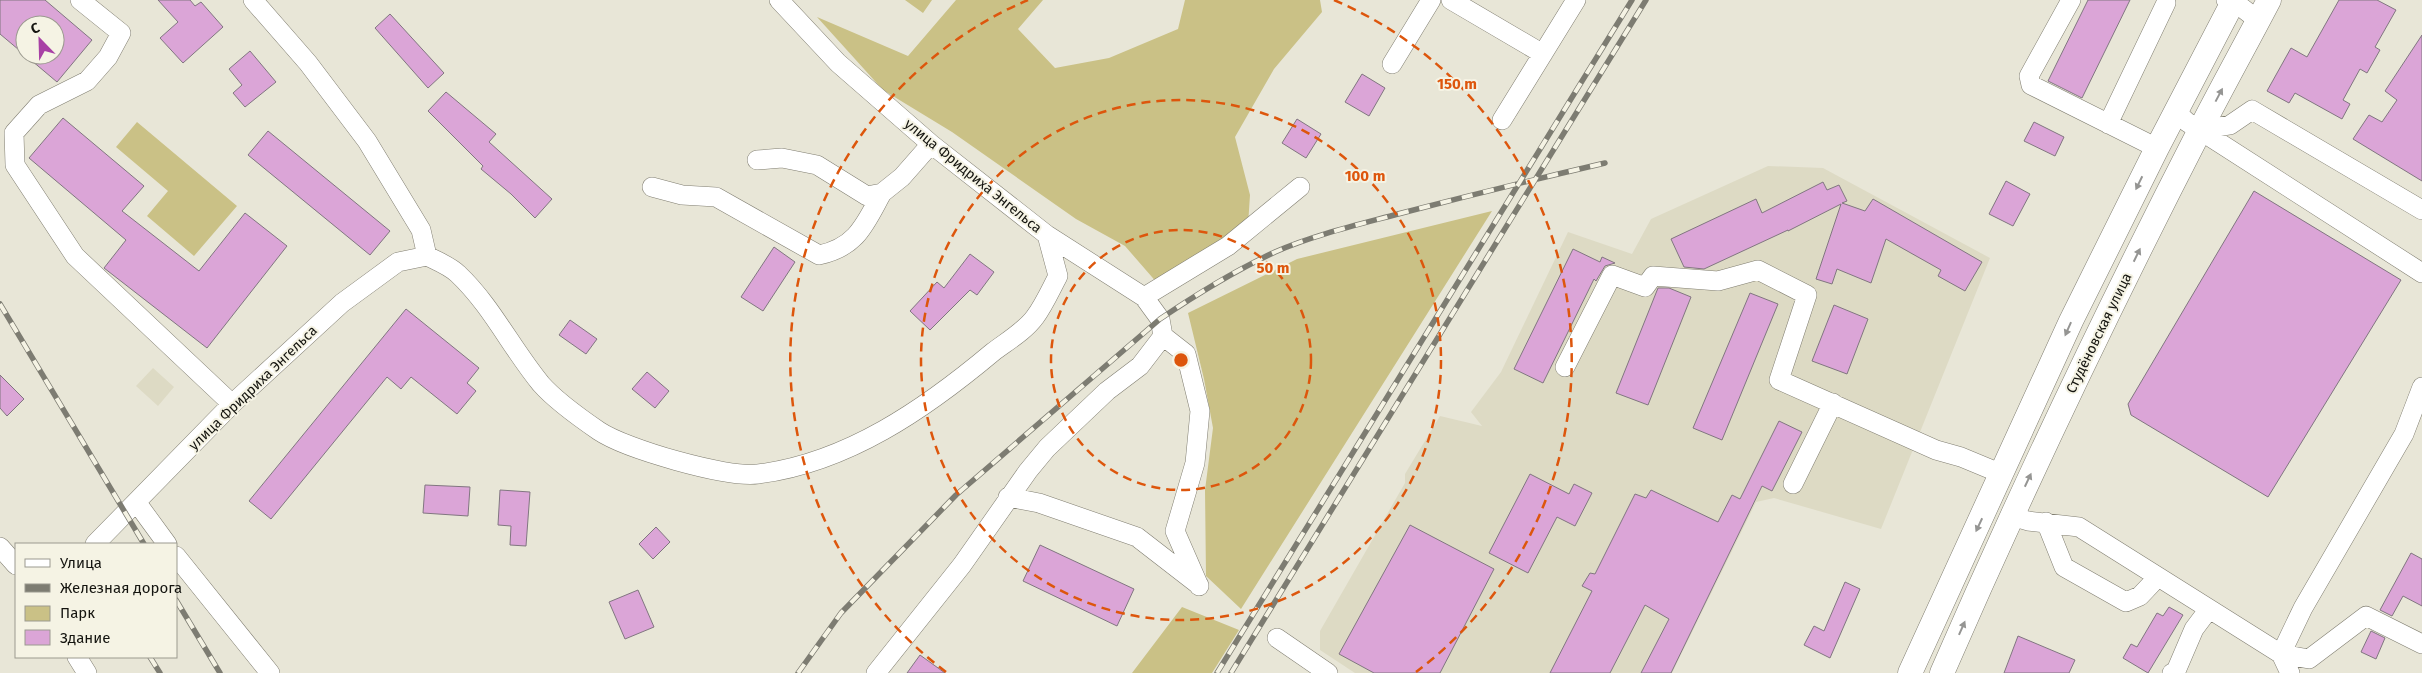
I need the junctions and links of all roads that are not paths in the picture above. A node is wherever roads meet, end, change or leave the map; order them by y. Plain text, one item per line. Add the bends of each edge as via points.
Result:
1 (80, 0) edge
2 (253, 0) edge
3 (779, 0) edge
4 (1431, 0) edge
5 (1451, 0) edge
6 (1576, 0) edge
7 (2071, 0) edge
8 (2165, 1) edge
9 (2231, 1) edge
10 (2263, 10) edge
11 (1544, 54) junction
12 (1392, 64) dead end
13 (2176, 112) junction
14 (1502, 120) dead end
15 (2108, 124) junction
16 (2200, 130) junction
17 (932, 144) junction
18 (2157, 148) junction
19 (758, 160) dead end
20 (652, 187) dead end
21 (1300, 187) dead end
22 (882, 193) junction
23 (2422, 210) edge
24 (1047, 235) junction
25 (427, 256) junction
26 (2422, 273) edge
27 (1144, 297) junction
28 (1163, 336) junction
29 (1565, 367) dead end
30 (2422, 387) edge
31 (1833, 403) junction
32 (232, 404) junction
33 (2002, 474) junction
34 (1794, 484) dead end
35 (1008, 497) junction
36 (137, 503) junction
37 (2011, 516) junction
38 (2046, 522) junction
39 (96, 543) edge
40 (166, 543) edge
41 (0, 547) edge
42 (178, 558) edge
43 (15, 563) edge
44 (2157, 578) junction
45 (2209, 609) junction
46 (1277, 638) dead end
47 (2422, 644) edge
48 (2281, 654) junction
49 (78, 658) edge
50 (87, 673) edge
51 (270, 673) edge
52 (876, 673) edge
53 (1328, 673) edge
54 (1910, 673) edge
55 (1942, 673) edge
56 (2172, 673) edge
57 (2290, 673) edge

1 - 32 street via 121,33 108,57 87,82 39,105 14,133 15,165 75,256
2 - 25 street via 308,63 367,141 421,230
3 - 17 street, улица Фридриха Энгельса via 838,63
4 - 12 street
5 - 11 street
6 - 11 street
7 - 15 street via 2028,80 2031,86
8 - 15 street
9 - 10 street
9 - 13 main road, Студёновская улица
16 -> 10 main road, Студёновская улица
11 - 14 street
13 - 16 street
13 - 18 main road, Студёновская улица
15 - 18 street
16 - 23 street via 2230,125 2252,110
16 - 26 street
37 -> 16 main road, Студёновская улица
17 - 22 street via 902,177
17 - 24 street, улица Фридриха Энгельса
18 -> 33 main road, Студёновская улица via 2071,321
19 - 22 street via 782,158 817,165 867,196
20 - 22 street via 682,195 716,197 819,255 838,251 857,236
21 - 27 street via 1228,246
24 - 25 street, улица Фридриха Энгельса via 1058,276 1035,318 956,382 906,417 852,447 799,467 755,475 641,451 600,432 543,386 457,273
24 - 27 street
25 - 32 street, улица Фридриха Энгельса via 398,262 342,303
27 - 28 street via 1160,319
28 - 35 street via 1140,366 1107,391 1047,448
28 - 35 street via 1186,354 1200,411 1195,463 1175,531 1199,586 1137,537 1039,503
29 - 31 street via 1612,275 1645,287 1653,276 1718,281 1758,270 1807,295 1779,380
30 - 48 street via 2404,434 2303,608
31 - 33 street via 1936,450 1961,456
31 - 34 street
32 - 36 street, улица Фридриха Энгельса
33 -> 54 main road, Студёновская улица
35 - 52 street via 962,564
36 - 39 street, улица Фридриха Энгельса
36 - 40 street
37 - 38 street
55 -> 37 main road, Студёновская улица
38 - 44 street via 2079,527
38 - 44 street via 2064,568 2126,602 2140,596
41 - 43 street
42 - 51 street
44 - 45 street
45 - 48 street
45 - 56 street via 2194,629 2176,671
46 - 53 street
47 - 48 street via 2366,616 2309,659
48 - 57 street
49 - 50 street

